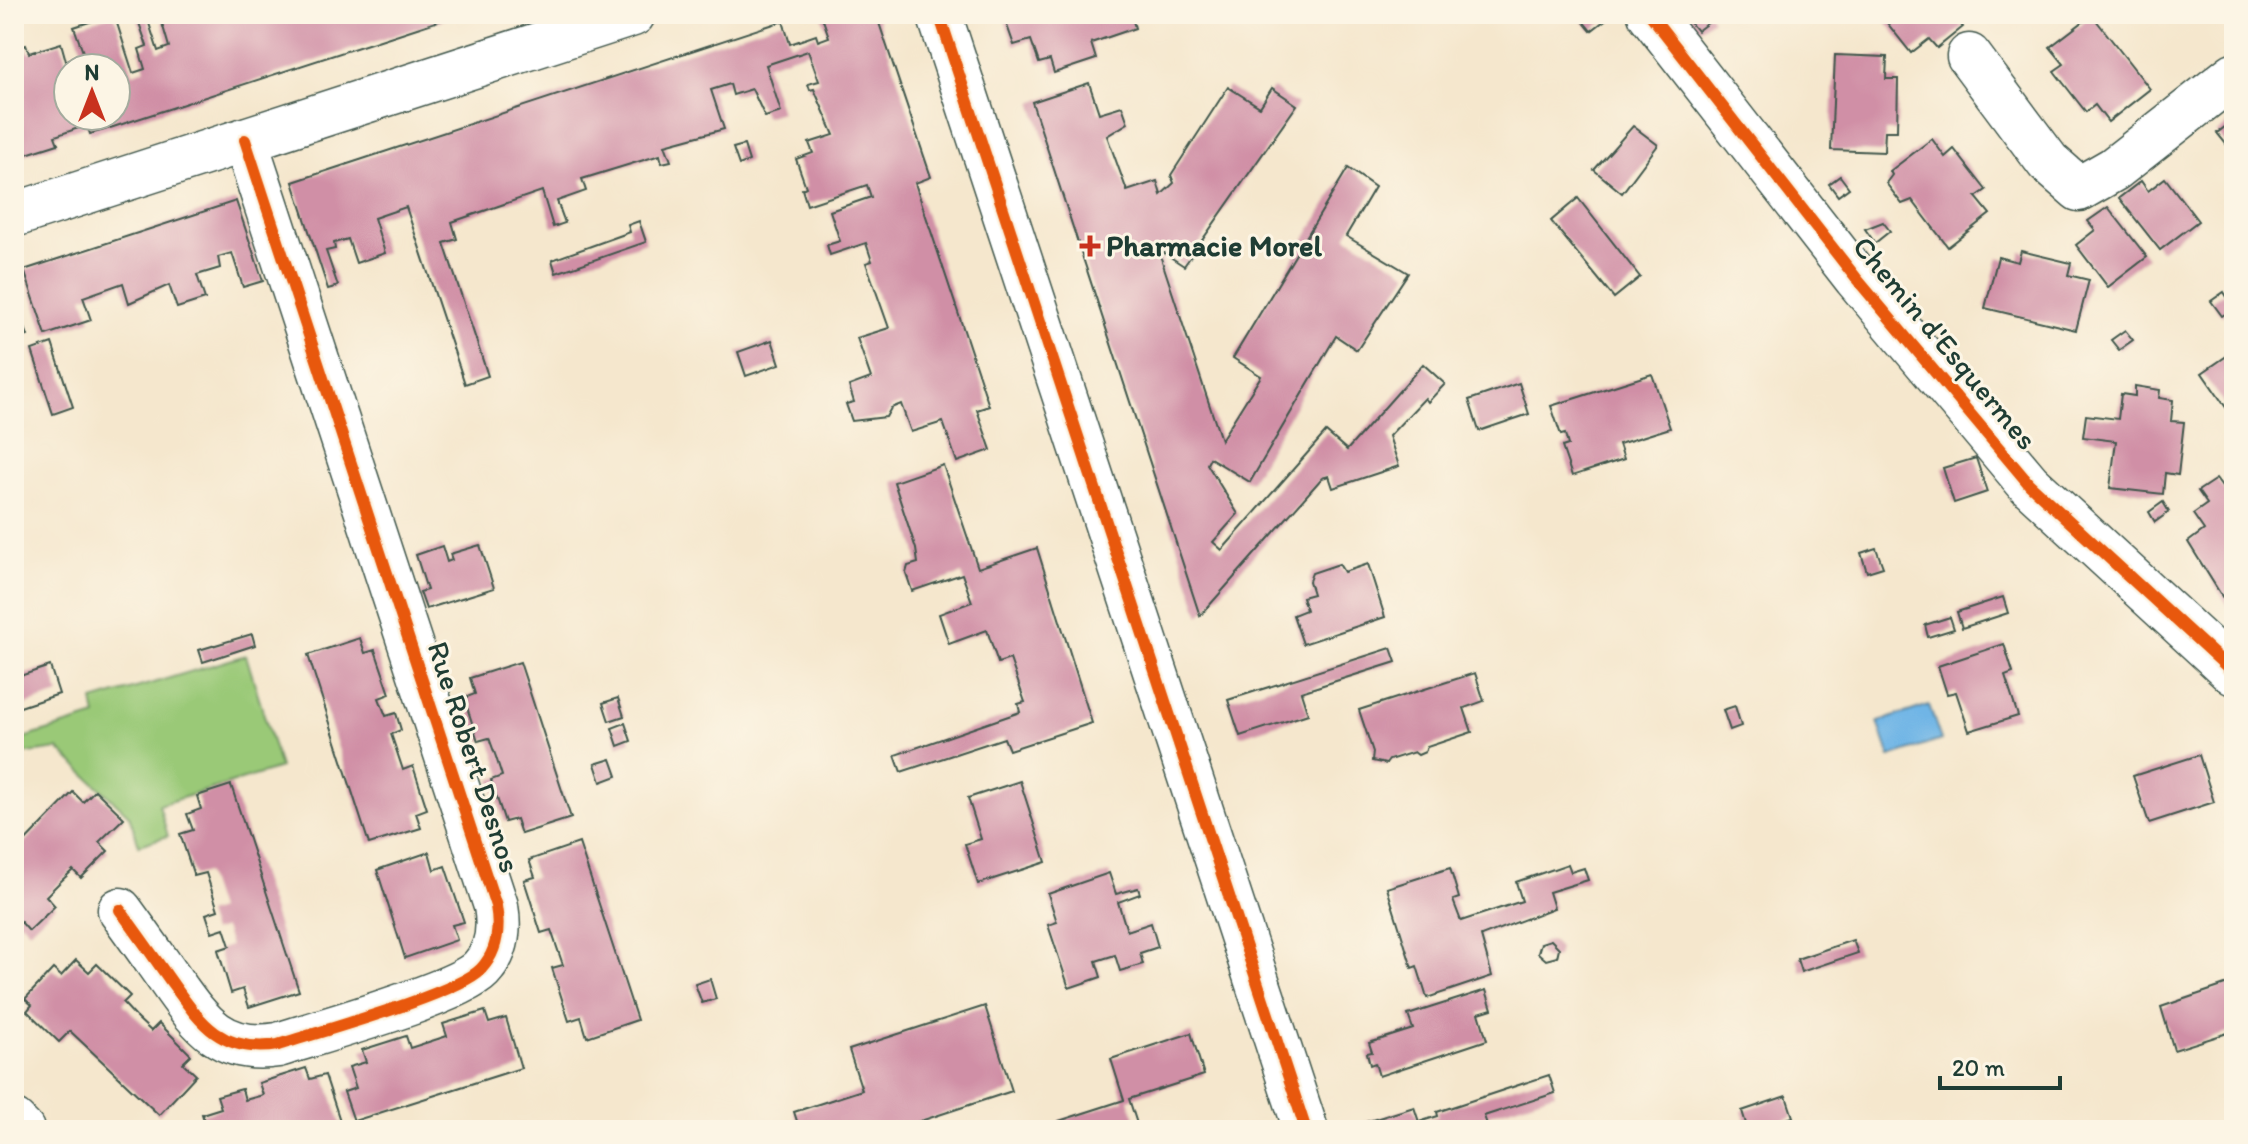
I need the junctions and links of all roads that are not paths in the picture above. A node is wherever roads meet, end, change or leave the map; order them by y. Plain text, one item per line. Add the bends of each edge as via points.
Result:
1 (633, 14) edge
2 (939, 14) edge
3 (1650, 14) edge
4 (1969, 56) dead end
5 (2234, 75) edge
6 (245, 140) junction
7 (14, 215) edge
8 (2234, 673) edge
9 (120, 910) dead end
10 (14, 1122) edge
11 (22, 1130) edge
12 (1306, 1130) edge

1 - 6 street
2 - 12 street
3 - 8 street, Chemin d'Esquermes via 1856,278 2029,484
4 - 5 street via 2048,162 2079,189 2114,169
6 - 7 street
6 - 9 street, Rue Robert Desnos via 496,906 498,934 480,970 453,986 278,1045 248,1047 221,1037 196,1016
10 - 11 street

